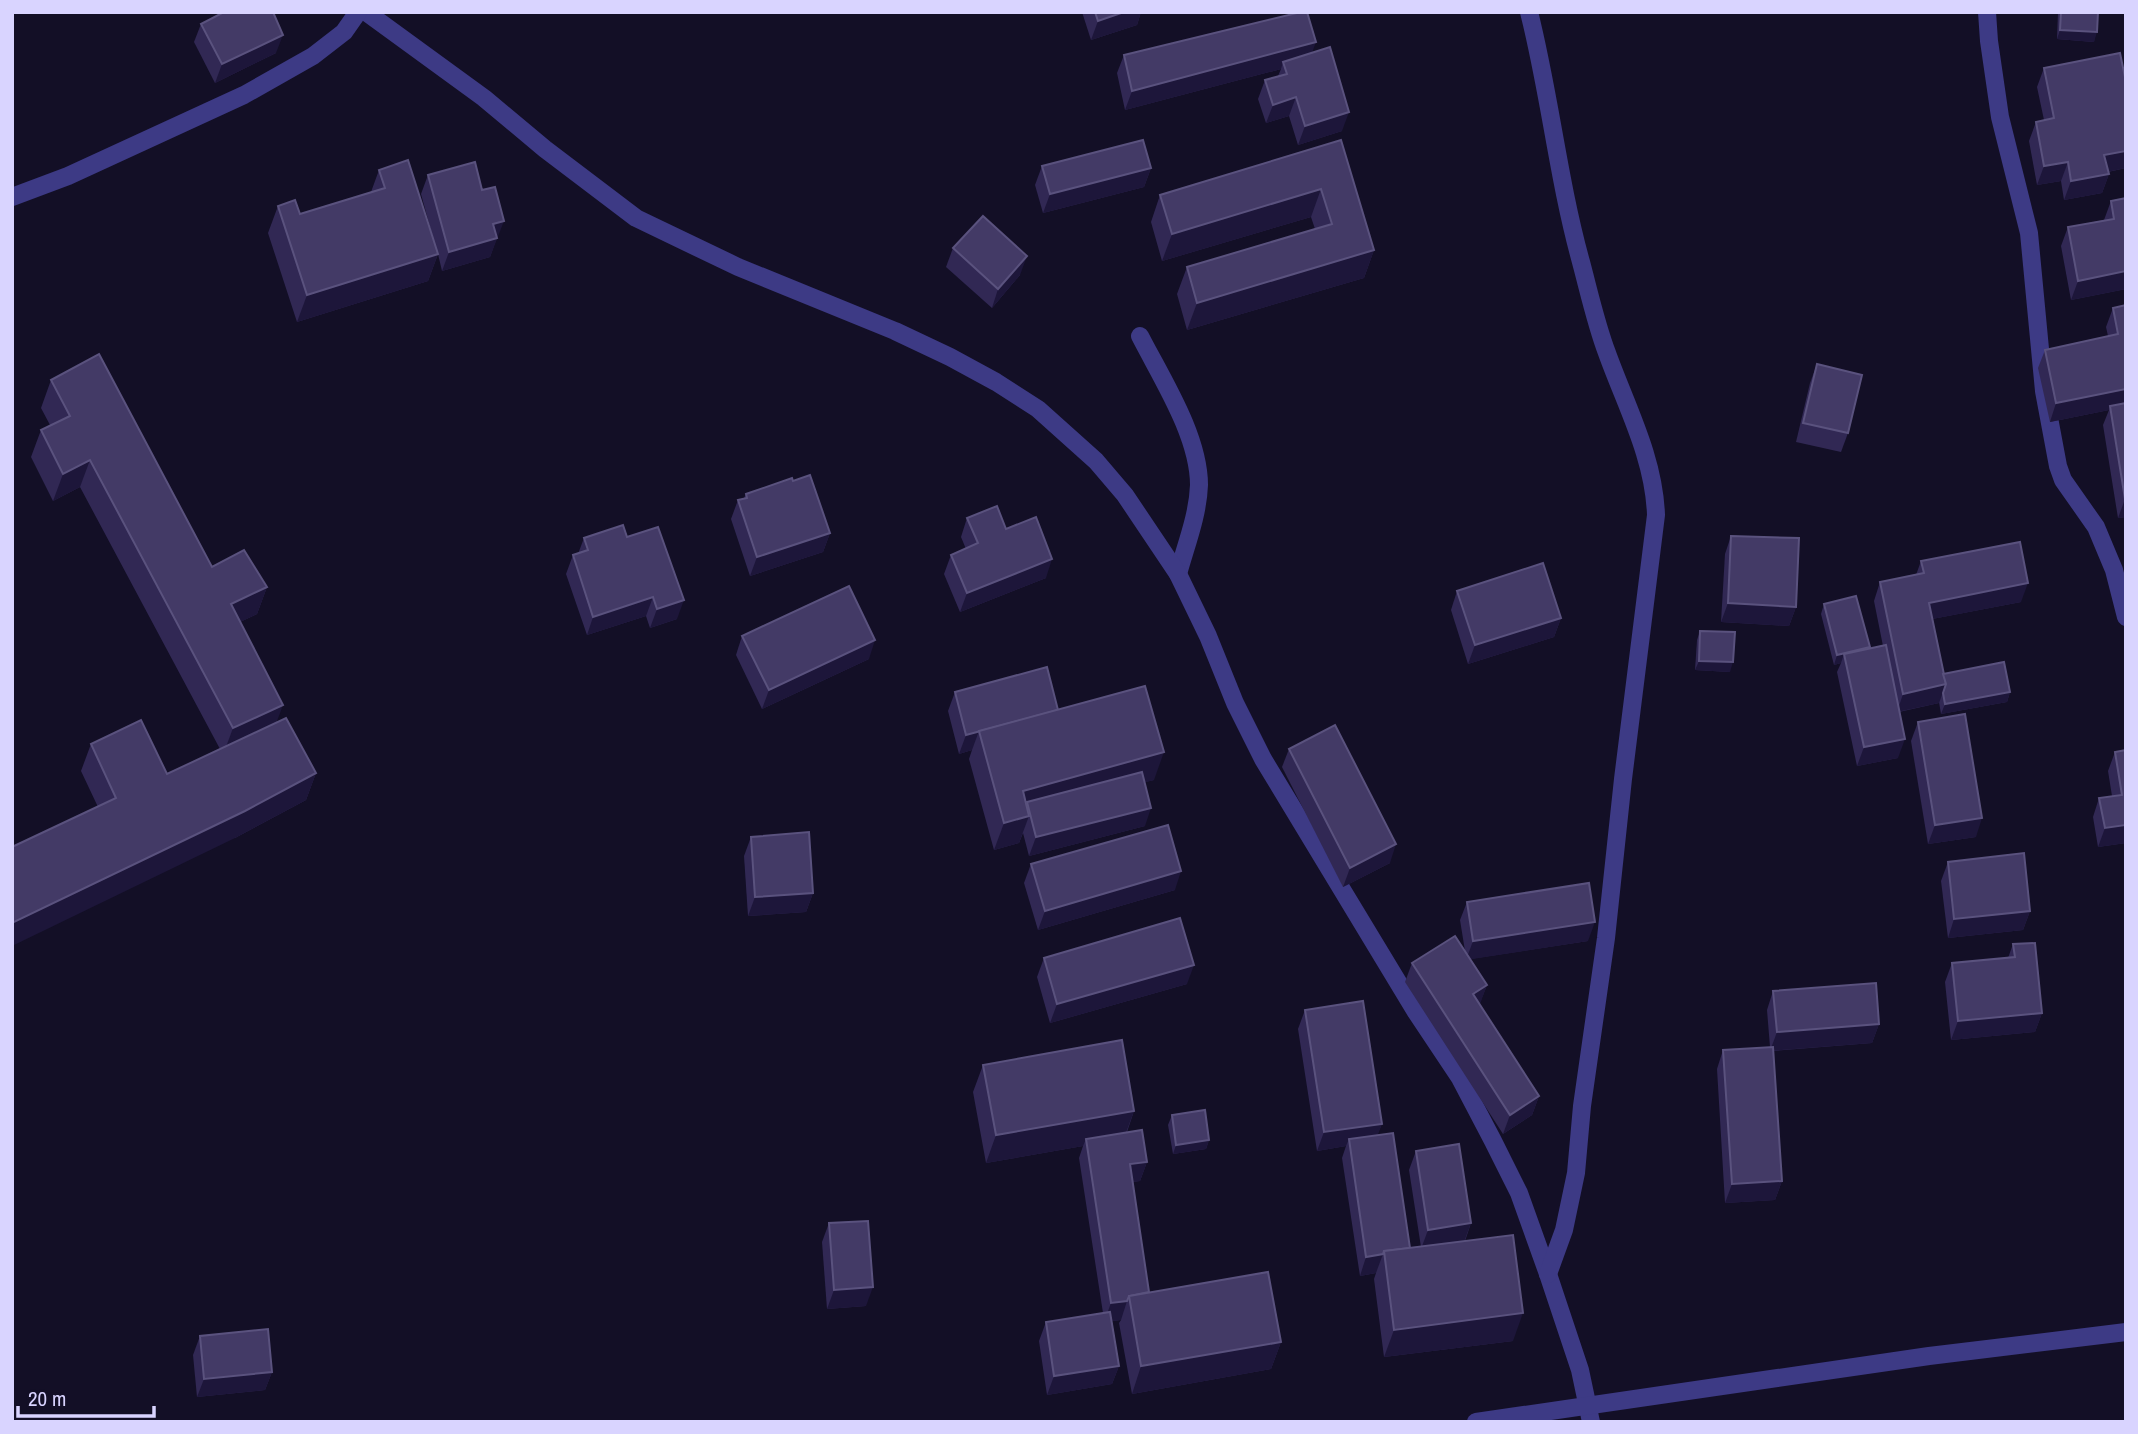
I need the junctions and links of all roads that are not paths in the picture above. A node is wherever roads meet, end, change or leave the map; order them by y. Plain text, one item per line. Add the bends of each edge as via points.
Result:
1 (358, 12) edge
2 (1529, 12) edge
3 (1987, 12) edge
4 (378, 15) edge
5 (12, 197) edge
6 (1140, 337) dead end
7 (2120, 569) edge
8 (1178, 574) junction
9 (2126, 617) edge
10 (1548, 1274) junction
11 (2126, 1332) edge
12 (1589, 1413) edge
13 (1476, 1422) edge

1 - 5 street via 344,32 313,56 244,95
2 - 10 street via 1577,248 1606,352 1638,430 1656,497 1576,1172 1564,1230
3 - 7 street via 2000,117 2029,233 2044,391 2058,466
4 - 8 street via 636,218 738,267 950,357 1038,409 1096,461 1125,495
6 - 8 street via 1186,428 1198,467 1197,503
7 - 9 street
8 - 10 street via 1263,759 1466,1089 1519,1193
10 - 12 street via 1580,1370
11 - 12 street via 1929,1356
12 - 13 street

